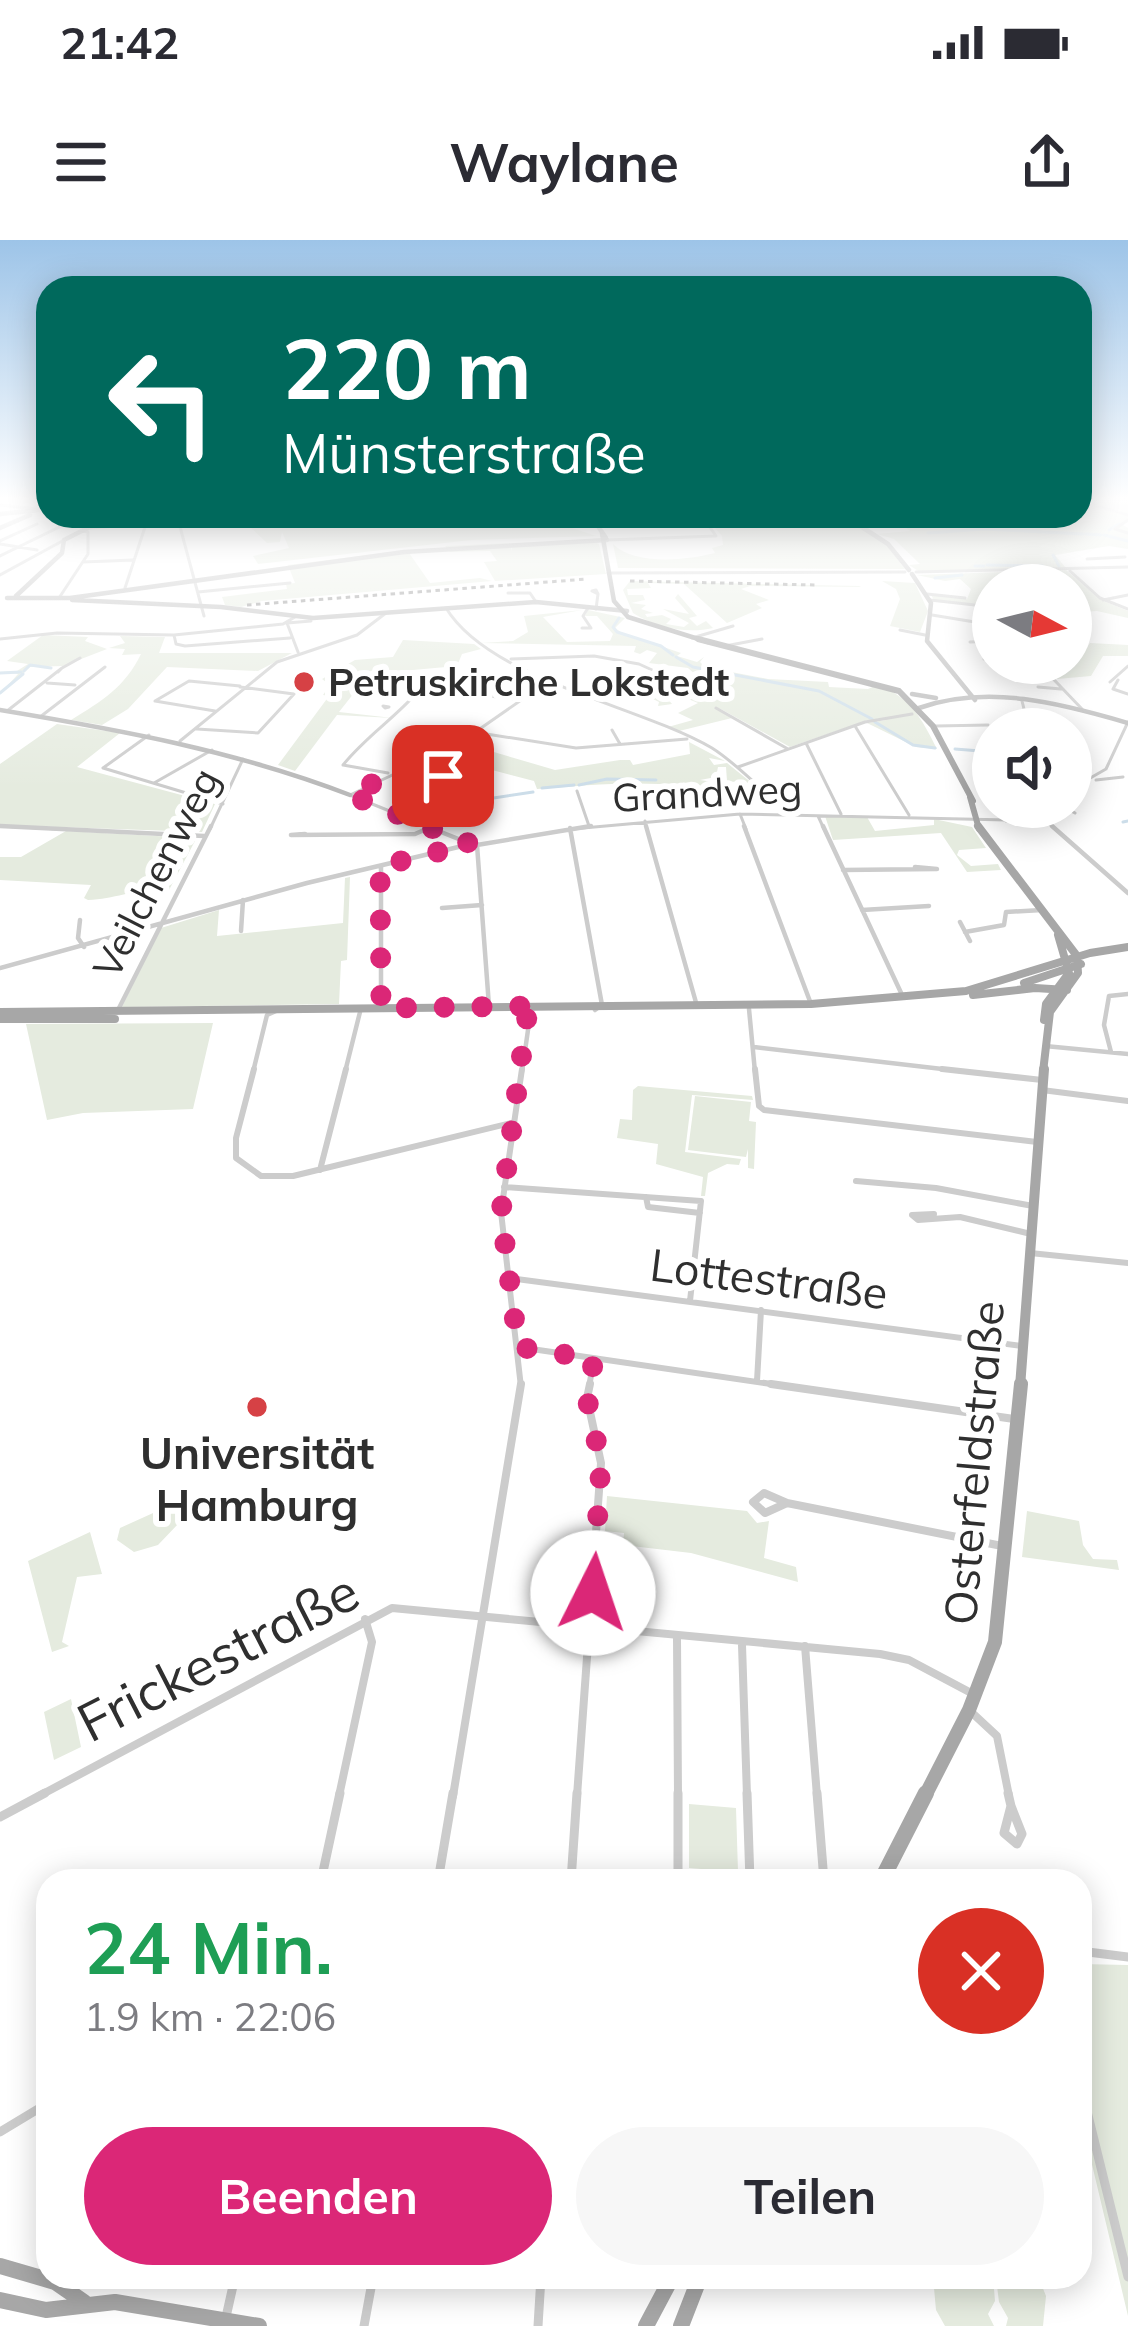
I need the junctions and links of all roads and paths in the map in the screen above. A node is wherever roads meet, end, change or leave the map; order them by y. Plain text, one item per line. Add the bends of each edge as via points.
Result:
1 (62, 594) edge
2 (84, 594) edge
3 (199, 594) edge
4 (531, 594) edge
5 (598, 594) dead end
6 (613, 594) edge
7 (617, 594) edge
8 (926, 594) edge
9 (1096, 594) edge
10 (1128, 595) edge
11 (928, 597) junction
12 (60, 598) junction
13 (965, 598) dead end
14 (11, 599) edge
15 (1103, 600) junction
16 (614, 601) junction
17 (536, 602) junction
18 (972, 604) edge
19 (201, 606) junction
20 (446, 608) junction
21 (592, 609) junction
22 (1128, 609) edge
23 (625, 612) junction
24 (386, 613) junction
25 (932, 615) junction
26 (204, 616) dead end
27 (295, 616) junction
28 (312, 619) junction
29 (972, 622) edge
30 (287, 623) junction
31 (582, 628) dead end
32 (732, 628) dead end
33 (900, 630) dead end
34 (174, 635) junction
35 (925, 635) junction
36 (693, 637) junction
37 (290, 638) junction
38 (0, 639) edge
39 (762, 639) dead end
40 (724, 646) junction
41 (298, 652) junction
42 (80, 658) dead end
43 (508, 660) junction
44 (1128, 666) edge
45 (105, 667) dead end
46 (666, 676) dead end
47 (391, 680) dead end
48 (550, 680) junction
49 (1115, 680) junction
50 (1128, 680) edge
51 (44, 683) junction
52 (1059, 684) edge
53 (79, 686) junction
54 (241, 686) junction
55 (422, 687) junction
56 (1038, 687) dead end
57 (1064, 689) junction
58 (912, 694) junction
59 (1128, 694) edge
60 (972, 698) junction
61 (959, 699) junction
62 (518, 700) junction
63 (1022, 701) junction
64 (921, 706) junction
65 (388, 708) dead end
66 (1024, 708) edge
67 (1074, 708) edge
68 (1081, 708) edge
69 (716, 709) dead end
70 (402, 710) junction
71 (4, 711) edge
72 (215, 711) junction
73 (1092, 712) edge
74 (912, 715) dead end
75 (40, 716) junction
76 (1127, 723) edge
77 (855, 726) junction
78 (972, 727) edge
79 (420, 728) dead end
80 (194, 729) junction
81 (612, 730) dead end
82 (937, 730) junction
83 (471, 732) junction
84 (149, 735) junction
85 (691, 739) junction
86 (180, 741) junction
87 (806, 743) junction
88 (620, 744) junction
89 (788, 749) junction
90 (212, 750) junction
91 (243, 759) junction
92 (738, 767) junction
93 (401, 769) junction
94 (389, 774) junction
95 (1123, 777) dead end
96 (1096, 780) junction
97 (477, 781) dead end
98 (1092, 782) edge
99 (154, 783) junction
100 (785, 785) dead end
101 (765, 790) junction
102 (577, 791) dead end
103 (350, 795) junction
104 (972, 802) edge
105 (223, 804) junction
106 (740, 814) junction
107 (789, 814) junction
108 (817, 814) junction
109 (841, 814) junction
110 (909, 815) junction
111 (645, 821) junction
112 (972, 822) edge
113 (0, 826) edge
114 (590, 826) junction
115 (431, 827) junction
116 (570, 828) junction
117 (982, 828) edge
118 (1058, 828) edge
119 (305, 834) dead end
120 (204, 836) junction
121 (473, 846) junction
122 (380, 866) junction
123 (915, 867) dead end
124 (843, 870) junction
125 (1128, 893) edge
126 (243, 900) junction
127 (482, 905) junction
128 (929, 906) dead end
129 (442, 908) dead end
130 (862, 910) junction
131 (1042, 910) junction
132 (80, 920) dead end
133 (960, 922) dead end
134 (156, 926) junction
135 (241, 931) dead end
136 (964, 932) junction
137 (970, 940) dead end
138 (84, 947) junction
139 (1128, 947) edge
140 (1103, 952) junction
141 (1074, 959) junction
142 (0, 968) edge
143 (1034, 980) junction
144 (1070, 989) junction
145 (1058, 990) junction
146 (976, 992) junction
147 (1128, 994) edge
148 (903, 997) junction
149 (811, 1004) junction
150 (1046, 1004) junction
151 (490, 1006) junction
152 (698, 1006) junction
153 (381, 1008) junction
154 (533, 1008) junction
155 (599, 1008) junction
156 (749, 1009) junction
157 (117, 1012) junction
158 (360, 1012) junction
159 (271, 1013) junction
160 (0, 1015) edge
161 (1045, 1040) junction
162 (754, 1047) junction
163 (1111, 1052) junction
164 (1128, 1054) edge
165 (1042, 1085) junction
166 (1128, 1101) edge
167 (512, 1123) junction
168 (1037, 1142) junction
169 (320, 1170) junction
170 (856, 1181) dead end
171 (504, 1187) junction
172 (1033, 1206) junction
173 (934, 1214) dead end
174 (1031, 1234) junction
175 (1029, 1252) junction
176 (1128, 1263) edge
177 (507, 1277) junction
178 (690, 1301) junction
179 (761, 1310) junction
180 (1022, 1346) junction
181 (518, 1347) junction
182 (594, 1359) junction
183 (757, 1381) junction
184 (1018, 1420) junction
185 (787, 1503) dead end
186 (1005, 1546) junction
187 (364, 1619) junction
188 (481, 1620) junction
189 (590, 1629) junction
190 (677, 1637) junction
191 (742, 1644) junction
192 (805, 1646) junction
193 (972, 1702) junction
194 (1010, 1806) dead end
195 (0, 1816) edge
196 (324, 1869) edge
197 (440, 1869) edge
198 (572, 1869) edge
199 (678, 1869) edge
200 (751, 1869) edge
201 (823, 1869) edge
202 (887, 1869) edge
203 (1092, 1952) edge
204 (1128, 1957) edge
205 (36, 2110) edge
206 (0, 2132) edge
207 (1092, 2132) edge
208 (0, 2266) edge
209 (36, 2276) edge
210 (1128, 2278) edge
211 (65, 2289) edge
212 (232, 2289) edge
213 (371, 2289) edge
214 (540, 2289) edge
215 (666, 2289) edge
216 (695, 2289) edge
217 (84, 2302) junction
218 (5, 2307) edge
219 (225, 2320) junction
220 (260, 2326) edge
221 (364, 2326) edge
222 (538, 2326) edge
223 (646, 2326) edge
224 (681, 2326) edge

1 - 12 street
2 - 12 street
3 - 19 street
4 - 17 street
5 - 21 street
6 - 16 main road
7 - 23 main road
8 - 11 street
9 - 15 street
10 - 15 street
11 - 13 street
11 - 18 street
11 - 25 street
12 - 14 street
12 - 19 street
15 - 22 street
16 - 21 street
16 - 23 main road
17 - 20 street
17 - 21 street
19 - 26 street
19 - 27 street
20 - 24 street
20 - 43 street via 471,639
21 - 23 street
21 - 31 street via 583,614 591,628
23 - 36 main road
24 - 28 street
24 - 41 street via 361,632
25 - 29 street
25 - 35 street
27 - 28 street
27 - 30 street
28 - 30 street
30 - 34 street
30 - 37 street
32 - 36 street
33 - 35 street
34 - 37 street via 185,646
34 - 38 street
35 - 60 street
36 - 40 main road
36 - 64 main road via 878,683
37 - 41 street
39 - 40 street
40 - 58 main road
41 - 54 street
42 - 51 street
43 - 46 street via 624,660
43 - 48 street
44 - 49 street
45 - 53 street
47 - 55 street via 419,680
48 - 62 street
48 - 85 street
49 - 50 street
49 - 59 street via 1113,689
51 - 53 street
51 - 71 street
52 - 57 street
53 - 75 street
54 - 72 street
54 - 72 street via 189,681 155,701
54 - 80 street via 294,694 258,733
55 - 62 street
55 - 70 street
56 - 57 street
57 - 68 street
58 - 61 street
58 - 64 main road
60 - 61 street
60 - 63 street
60 - 64 street
61 - 64 street
62 - 83 street
63 - 66 street
63 - 67 street
64 - 82 main road
65 - 70 street
69 - 89 street
70 - 94 street via 343,764
71 - 75 street
72 - 80 street
73 - 76 street
74 - 77 street
75 - 84 street
76 - 96 street via 1117,762
77 - 87 street
77 - 110 street
78 - 82 street
79 - 83 street
80 - 86 street
81 - 88 street
82 - 104 main road
83 - 88 street via 564,747
83 - 93 street
84 - 86 street
84 - 99 street via 103,768
85 - 88 street
85 - 92 street
86 - 90 street
87 - 89 street
87 - 109 street
89 - 92 street
90 - 91 street
90 - 99 street
91 - 103 street
91 - 105 street, Veilchenweg
92 - 101 street
93 - 94 street
93 - 97 street
94 - 103 street
95 - 96 street
96 - 98 street
99 - 105 street
100 - 101 street
101 - 107 street
102 - 114 street
103 - 115 street
105 - 120 street, Veilchenweg
106 - 107 street, Grandweg
106 - 111 street, Grandweg
106 - 149 street
107 - 108 street, Grandweg
108 - 109 street, Grandweg
108 - 124 street
109 - 110 street, Grandweg
110 - 112 street, Grandweg
111 - 114 street, Grandweg
111 - 152 street
113 - 120 street
114 - 116 street, Grandweg
115 - 119 street via 415,834
115 - 121 street
116 - 121 street, Grandweg
116 - 155 street
117 - 131 main road
118 - 125 street
120 - 134 street, Veilchenweg
121 - 122 street, Grandweg
121 - 127 street
122 - 126 street, Grandweg
122 - 153 street
123 - 124 street
124 - 130 street
126 - 134 street, Grandweg
126 - 135 street
127 - 129 street
127 - 151 street
128 - 130 street
130 - 148 street
131 - 136 street via 1006,911 1004,925
131 - 141 main road
132 - 138 street
133 - 136 street
134 - 138 street, Grandweg
134 - 157 street, Veilchenweg
136 - 137 street
138 - 142 street, Grandweg
139 - 140 main road
140 - 141 main road
140 - 141 main road
141 - 143 main road
141 - 144 main road, Osterfeldstraße
141 - 145 main road
143 - 145 main road
143 - 146 main road
143 - 146 main road
143 - 150 main road
144 - 145 main road
144 - 161 main road, Osterfeldstraße via 1054,1005
145 - 150 main road
146 - 148 main road
146 - 156 main road
147 - 163 street via 1109,996 1104,1025
148 - 149 main road
149 - 152 main road
150 - 161 main road, Osterfeldstraße
151 - 153 main road
151 - 154 main road
152 - 155 main road
153 - 159 main road
154 - 155 main road
154 - 158 main road
154 - 167 street
155 - 156 main road
156 - 162 street
157 - 159 main road
157 - 160 main road
158 - 159 main road
158 - 169 street
159 - 160 main road
159 - 169 street via 236,1158 269,1178
161 - 163 street
161 - 165 main road, Osterfeldstraße
162 - 165 street
162 - 168 street via 759,1106
163 - 164 street
165 - 166 street
165 - 168 main road, Osterfeldstraße
167 - 169 street
167 - 171 street
168 - 172 main road, Osterfeldstraße
170 - 172 street
171 - 177 street
171 - 178 street via 646,1198 648,1207 700,1213
172 - 174 main road, Osterfeldstraße
173 - 174 street
174 - 175 main road, Osterfeldstraße
175 - 176 street
175 - 180 main road, Osterfeldstraße
177 - 178 street, Lottestraße
177 - 181 street
178 - 179 street, Lottestraße
179 - 180 street, Lottestraße
179 - 183 street
180 - 184 main road, Osterfeldstraße
181 - 182 street
181 - 188 street via 522,1396
182 - 183 street
182 - 189 street via 587,1398 601,1463
183 - 184 street
184 - 186 main road, Osterfeldstraße
185 - 186 street
186 - 193 main road, Osterfeldstraße via 995,1642
187 - 188 street, Frickestraße via 392,1608
187 - 195 street, Frickestraße
187 - 196 street via 372,1642
188 - 189 street, Frickestraße
188 - 197 street
189 - 190 street, Frickestraße
189 - 198 street
190 - 191 street, Frickestraße
190 - 199 street
191 - 192 street, Frickestraße
191 - 200 street
192 - 193 street, Frickestraße via 909,1660
192 - 201 street
193 - 194 street via 997,1736
193 - 202 main road, Osterfeldstraße
203 - 204 street
205 - 206 street
207 - 210 street
208 - 209 main road
211 - 217 main road
212 - 219 street
213 - 221 street
214 - 222 street
215 - 223 main road
216 - 224 main road
217 - 218 main road
217 - 219 main road
219 - 220 main road

